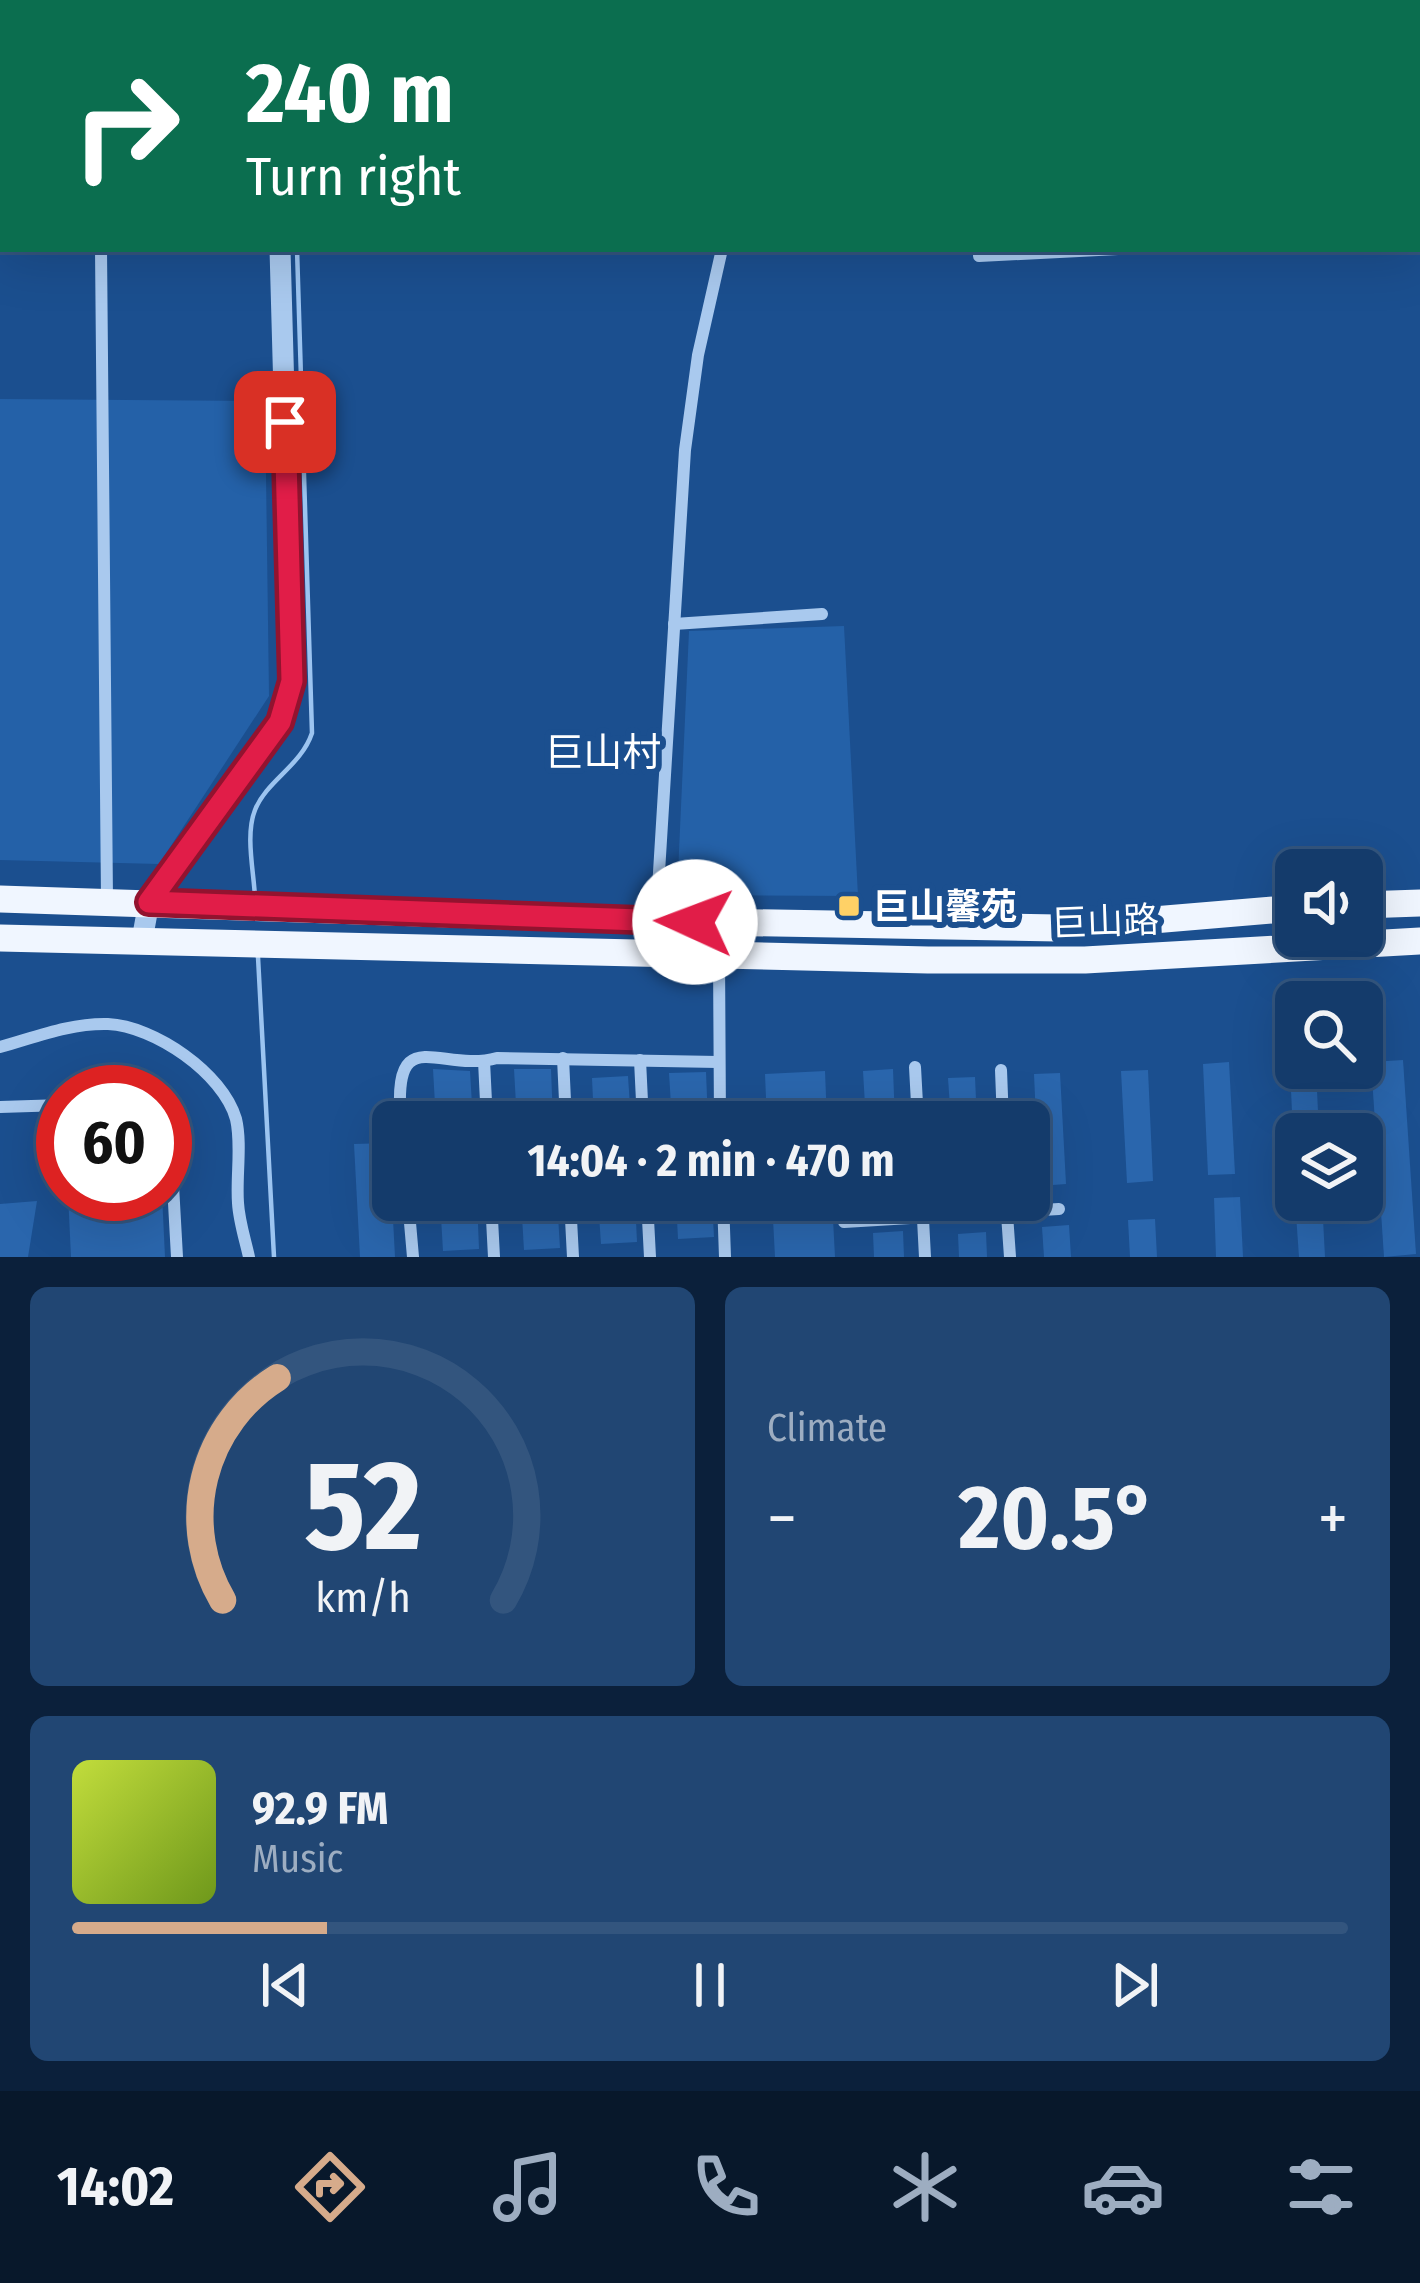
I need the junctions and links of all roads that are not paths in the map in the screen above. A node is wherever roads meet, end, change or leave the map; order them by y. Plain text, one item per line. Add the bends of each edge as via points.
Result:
1 (101, 252) edge
2 (280, 252) edge
3 (721, 252) edge
4 (1058, 252) edge
5 (979, 256) dead end
6 (822, 614) dead end
7 (674, 624) junction
8 (0, 898) edge
9 (106, 901) junction
10 (149, 902) junction
11 (1420, 903) edge
12 (1383, 904) edge
13 (1275, 910) edge
14 (656, 921) junction
15 (0, 938) edge
16 (142, 940) junction
17 (1420, 941) edge
18 (719, 954) junction
19 (0, 1048) edge
20 (563, 1058) junction
21 (640, 1060) junction
22 (484, 1061) junction
23 (718, 1062) junction
24 (915, 1067) dead end
25 (1001, 1070) dead end
26 (402, 1101) edge
27 (486, 1101) edge
28 (565, 1101) edge
29 (642, 1101) edge
30 (719, 1101) edge
31 (917, 1101) edge
32 (1002, 1101) edge
33 (36, 1106) edge
34 (0, 1107) edge
35 (1050, 1208) edge
36 (1059, 1209) dead end
37 (175, 1221) edge
38 (410, 1221) edge
39 (492, 1221) edge
40 (571, 1221) edge
41 (648, 1221) edge
42 (724, 1221) edge
43 (860, 1221) edge
44 (922, 1221) edge
45 (1007, 1221) edge
46 (844, 1222) dead end
47 (177, 1257) edge
48 (249, 1257) edge
49 (413, 1257) edge
50 (494, 1257) edge
51 (573, 1257) edge
52 (650, 1257) edge
53 (725, 1257) edge
54 (925, 1257) edge
55 (1010, 1257) edge

1 - 9 street
2 - 10 street via 288,703
3 - 7 street via 685,449
4 - 5 street
6 - 7 street
7 - 14 street
8 - 9 main road, 巨山路
9 - 10 main road, 巨山路
10 - 14 main road, 巨山路
10 - 16 street
11 - 12 main road
13 - 14 main road, 巨山路 via 1058,928
15 - 16 main road, 巨山路
16 - 18 main road, 巨山路
17 - 18 main road, 巨山路 via 1085,960
18 - 23 street
19 - 48 street via 69,1026 112,1024 206,1071 236,1120 238,1208
20 - 21 street
20 - 22 street
20 - 28 street
21 - 23 street
21 - 29 street
22 - 26 street via 420,1055 403,1071
22 - 27 street
23 - 30 street
24 - 31 street
25 - 32 street
33 - 34 street
35 - 36 street
37 - 47 street
38 - 49 street
39 - 50 street
40 - 51 street
41 - 52 street
42 - 53 street
43 - 46 street
44 - 54 street
45 - 55 street

